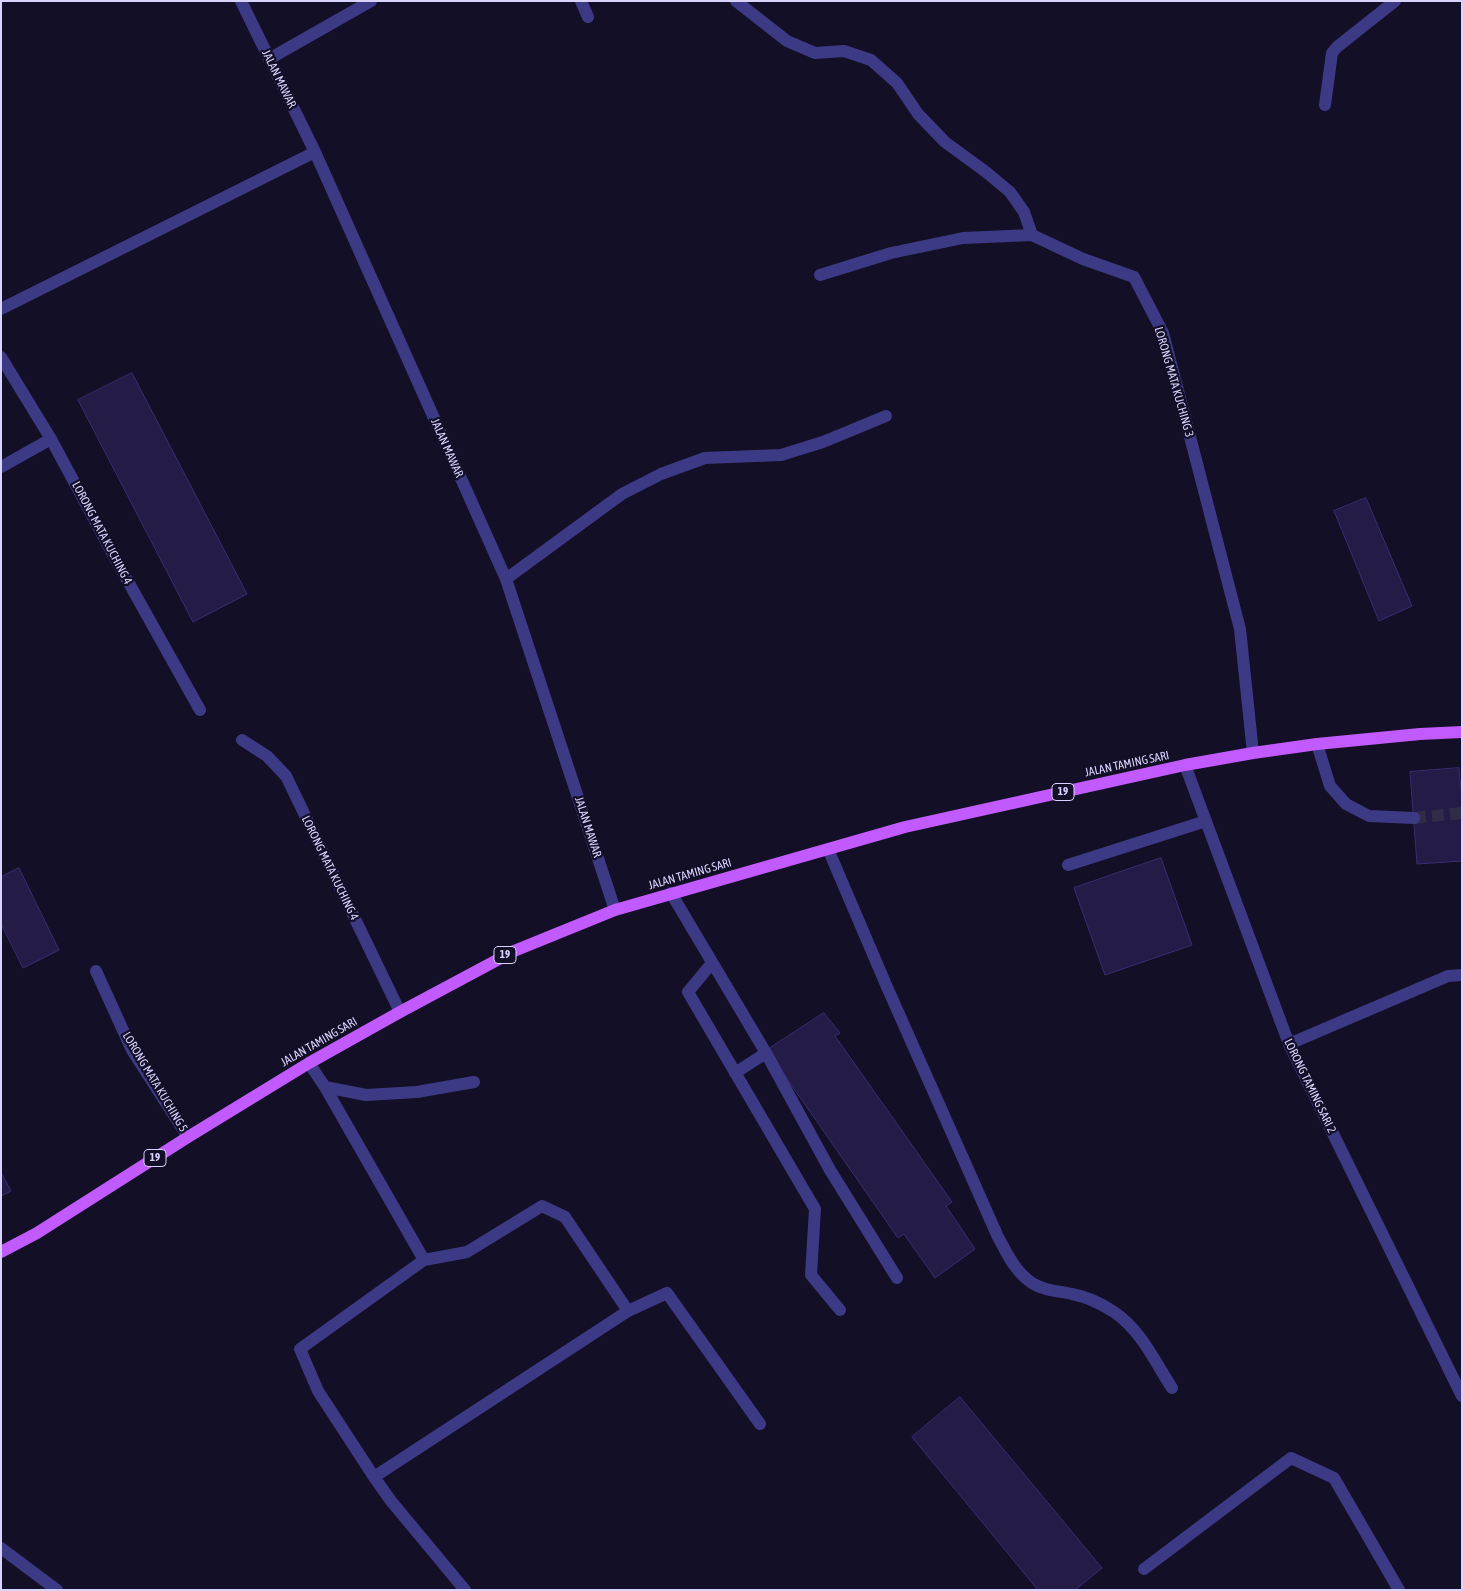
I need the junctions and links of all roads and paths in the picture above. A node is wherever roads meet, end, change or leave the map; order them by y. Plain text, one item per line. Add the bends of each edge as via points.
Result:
1 (241, 1) edge
2 (371, 1) edge
3 (581, 1) edge
4 (1396, 1) edge
5 (736, 2) edge
6 (588, 17) dead end
7 (269, 59) junction
8 (1325, 105) dead end
9 (315, 152) junction
10 (1032, 235) junction
11 (820, 275) dead end
12 (1, 309) edge
13 (1, 357) edge
14 (886, 416) dead end
15 (51, 438) junction
16 (1, 467) edge
17 (506, 579) junction
18 (200, 710) dead end
19 (1462, 732) edge
20 (242, 740) dead end
21 (1317, 744) junction
22 (1253, 753) junction
23 (1185, 765) junction
24 (1414, 818) tunnel mouth
25 (1206, 821) junction
26 (828, 849) junction
27 (1068, 865) dead end
28 (671, 893) junction
29 (616, 910) junction
30 (712, 963) junction
31 (96, 971) dead end
32 (1462, 975) edge
33 (400, 1012) junction
34 (1289, 1044) junction
35 (766, 1053) junction
36 (310, 1063) junction
37 (735, 1073) junction
38 (474, 1082) dead end
39 (325, 1087) junction
40 (188, 1137) junction
41 (1, 1252) edge
42 (424, 1260) junction
43 (898, 1278) dead end
44 (840, 1310) dead end
45 (628, 1311) junction
46 (1172, 1388) dead end
47 (1462, 1396) edge
48 (760, 1424) dead end
49 (374, 1477) junction
50 (1, 1548) edge
51 (1144, 1569) dead end
52 (57, 1590) edge
53 (465, 1590) edge
54 (1399, 1590) edge

1 - 7 street, JALAN MAWAR
2 - 7 street
3 - 6 street
4 - 8 street via 1332,53
5 - 10 street via 787,41 815,53 844,51 871,60 897,82 918,114 945,142 1010,192 1024,212
7 - 9 street, JALAN MAWAR
9 - 12 street
9 - 17 street, JALAN MAWAR
10 - 11 street, LORONG MATA KUCHING 3 via 963,238 890,253
10 - 22 street, LORONG MATA KUCHING 3 via 1134,277 1163,332 1240,629
13 - 15 street, LORONG MATA KUCHING 4
14 - 17 street via 781,455 705,458 661,474 622,494
15 - 16 street
15 - 18 street, LORONG MATA KUCHING 4
17 - 29 street, JALAN MAWAR
19 - 21 main road, JALAN TAMING SARI / 19
20 - 33 street, LORONG MATA KUCHING 4 via 266,756 286,776
21 - 22 main road, JALAN TAMING SARI / 19
21 - 24 street via 1330,786 1346,804 1368,816
22 - 23 main road, JALAN TAMING SARI / 19
23 - 25 street, LORONG TAMING SARI 2
23 - 26 main road, JALAN TAMING SARI / 19 via 905,827
25 - 27 street
25 - 34 street, LORONG TAMING SARI 2
26 - 28 main road, JALAN TAMING SARI / 19
26 - 46 street via 1015,1268 1032,1284 1098,1302 1116,1314 1135,1329
28 - 29 main road, JALAN TAMING SARI / 19
28 - 30 street
29 - 33 main road, JALAN TAMING SARI / 19 via 514,951
30 - 35 street
30 - 37 street via 688,992
31 - 40 street, LORONG MATA KUCHING 5 via 132,1050
32 - 34 street via 1448,976
33 - 36 main road, JALAN TAMING SARI / 19
34 - 47 street, LORONG TAMING SARI 2
35 - 37 street
35 - 43 street via 830,1170
36 - 39 street
36 - 40 main road, JALAN TAMING SARI / 19
37 - 44 street via 814,1209 811,1274
38 - 39 street via 417,1092 366,1095
39 - 42 street
40 - 41 main road, JALAN TAMING SARI / 19 via 37,1233
42 - 45 street via 468,1252 542,1206 565,1217
42 - 49 street via 300,1349 318,1391
45 - 48 street via 668,1293
45 - 49 street
49 - 53 street
50 - 52 street
51 - 54 street via 1291,1458 1334,1478

